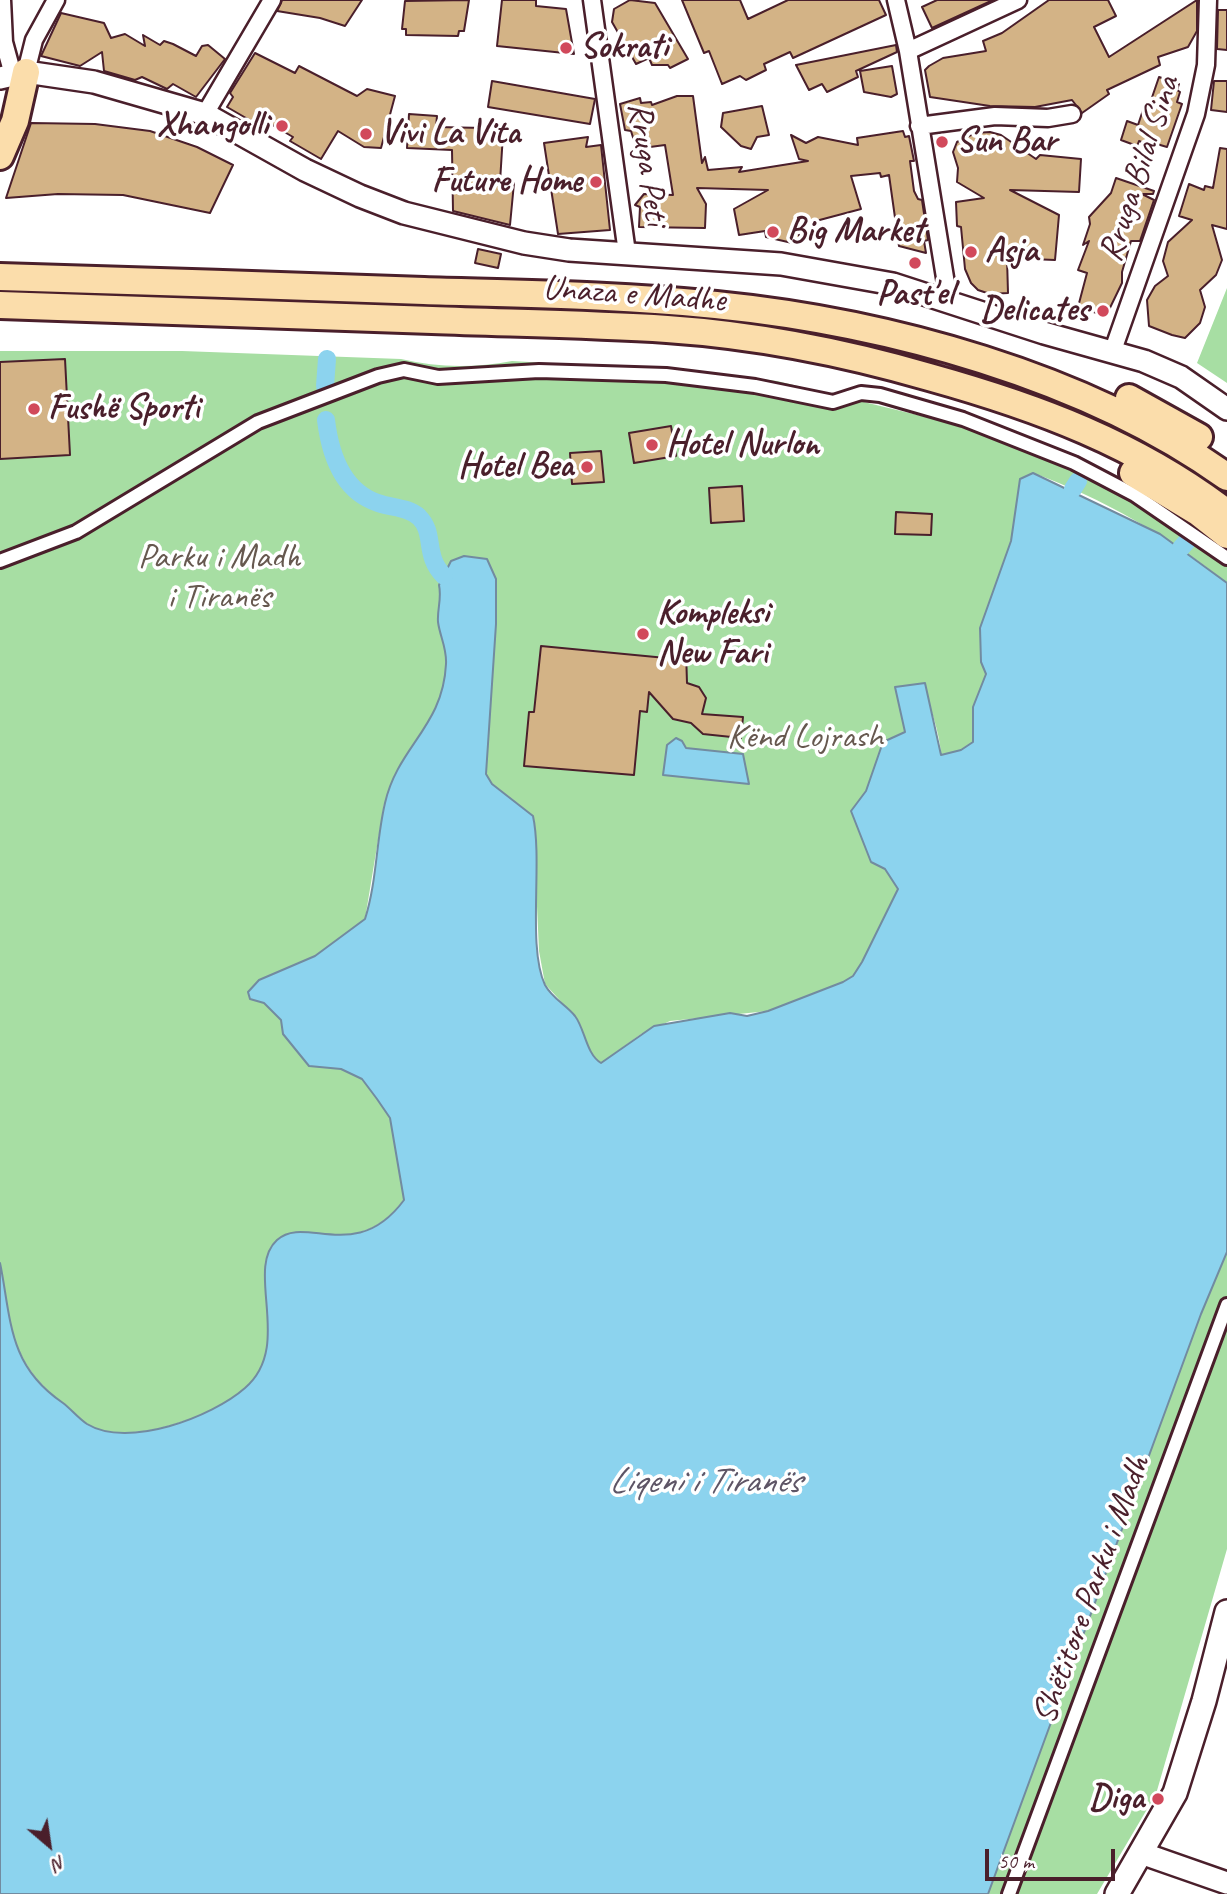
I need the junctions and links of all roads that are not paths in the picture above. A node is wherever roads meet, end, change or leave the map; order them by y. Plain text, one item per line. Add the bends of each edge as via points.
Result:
1 (2, 0) edge
2 (56, 0) edge
3 (272, 0) edge
4 (592, 0) edge
5 (896, 0) edge
6 (1018, 0) edge
7 (1208, 0) edge
8 (908, 51) junction
9 (13, 75) edge
10 (205, 114) junction
11 (1072, 114) dead end
12 (919, 126) junction
13 (0, 156) edge
14 (627, 253) junction
15 (0, 277) edge
16 (949, 302) junction
17 (0, 305) edge
18 (1112, 353) junction
19 (972, 358) junction
20 (934, 378) junction
21 (1227, 410) edge
22 (1227, 455) edge
23 (1227, 477) edge
24 (1227, 513) edge
25 (1227, 535) edge
26 (1227, 558) edge
27 (0, 561) edge
28 (1227, 1305) edge
29 (1227, 1612) edge
30 (1141, 1853) junction
31 (1227, 1883) edge
32 (1009, 1894) edge
33 (1117, 1894) edge

1 - 9 street via 4,42
2 - 9 street
3 - 10 street
4 - 14 street, Rruga Peti
5 - 8 street
6 - 8 street
7 - 18 street, Rruga Bilal Sina via 1206,65 1196,114
8 - 12 street
9 - 10 street via 94,82
9 - 13 highway via 15,121
10 - 14 street via 305,170 404,213 524,243
11 - 12 street via 995,116
12 - 16 street
14 - 16 street via 781,264 893,284
15 - 19 highway, Unaza e Madhe via 705,304 844,324
16 - 18 street
17 - 20 highway, Unaza e Madhe via 668,329 790,344
18 - 21 street via 1164,369
19 - 22 highway via 1014,356 1078,377 1164,415
19 - 23 highway, Unaza e Madhe via 1111,409
20 - 24 highway, Unaza e Madhe via 1005,398 1089,430 1172,475
20 - 25 highway via 959,397 1040,425 1104,457 1199,513
26 - 27 street via 1136,495 1074,463 963,419 880,395 861,393 833,402 666,375 539,371 438,377 404,370 258,422 76,533
28 - 32 street, Shëtitore Parku i Madh
29 - 30 main road via 1175,1793
30 - 31 street
30 - 33 main road

